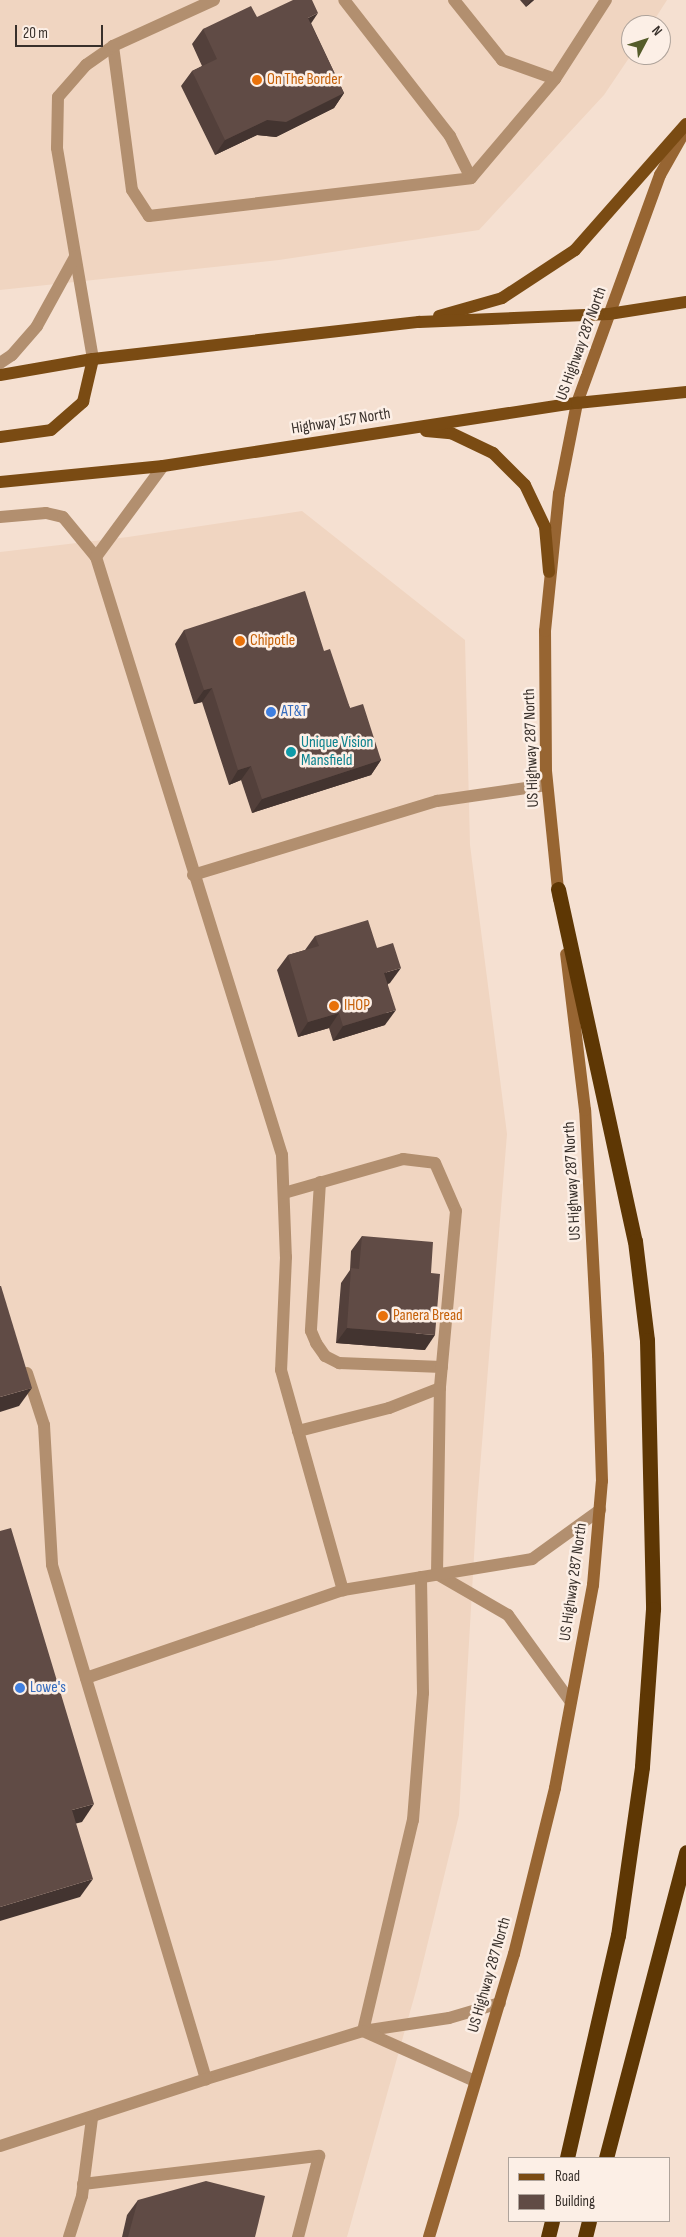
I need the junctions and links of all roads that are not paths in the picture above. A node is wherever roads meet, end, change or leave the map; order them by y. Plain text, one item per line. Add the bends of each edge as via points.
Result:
1 (214, 0) edge
2 (344, 0) edge
3 (454, 0) edge
4 (606, 0) edge
5 (113, 46) junction
6 (555, 79) junction
7 (686, 124) edge
8 (686, 129) edge
9 (471, 178) junction
10 (75, 257) junction
11 (686, 302) edge
12 (609, 314) junction
13 (419, 322) junction
14 (93, 359) junction
15 (0, 363) edge
16 (0, 375) edge
17 (686, 392) edge
18 (576, 403) junction
19 (406, 428) junction
20 (0, 437) edge
21 (163, 466) junction
22 (0, 482) edge
23 (0, 518) edge
24 (96, 557) junction
25 (549, 572) junction
26 (548, 785) junction
27 (193, 875) junction
28 (558, 889) junction
29 (320, 1182) junction
30 (284, 1193) junction
31 (21, 1356) edge
32 (442, 1367) junction
33 (440, 1388) junction
34 (298, 1431) junction
35 (600, 1510) junction
36 (437, 1574) junction
37 (421, 1577) junction
38 (344, 1590) junction
39 (86, 1678) junction
40 (572, 1702) junction
41 (686, 1852) edge
42 (500, 2003) junction
43 (363, 2031) junction
44 (206, 2079) junction
45 (476, 2080) junction
46 (92, 2118) junction
47 (0, 2146) edge
48 (566, 2157) edge
49 (606, 2157) edge
50 (83, 2184) junction
51 (552, 2222) edge
52 (589, 2222) edge
53 (69, 2237) edge
54 (298, 2237) edge
55 (429, 2237) edge
56 (548, 2237) edge
57 (585, 2237) edge

1 - 5 lane
2 - 9 lane via 450,136
3 - 6 lane via 502,60
4 - 6 lane
5 - 9 lane via 132,190 149,216
5 - 10 lane via 86,65 58,97 57,148
6 - 9 lane
7 - 13 main road via 575,250 502,298
8 - 12 main road, US Highway 287 North via 660,175
10 - 14 lane
10 - 15 lane via 37,326 12,355
11 - 12 main road
12 - 13 main road
12 - 18 main road, US Highway 287 North
13 - 14 main road
14 - 16 main road
14 - 20 main road via 83,402 50,430
17 - 18 main road, Highway 157 North
18 - 19 main road, Highway 157 North
18 - 25 main road, US Highway 287 North
19 - 21 main road, Highway 157 North
19 - 25 main road via 451,433 493,452 525,485 545,527
21 - 22 main road, Highway 157 North
21 - 24 lane
23 - 24 lane via 46,513 63,517
24 - 27 lane
25 - 26 main road, US Highway 287 North via 545,631
26 - 27 lane via 431,803
26 - 28 main road, US Highway 287 North
27 - 30 lane via 282,1155
28 - 35 main road, US Highway 287 North via 586,1110 602,1480
28 - 48 highway via 635,1241 647,1340 653,1609 642,1767 618,1935
29 - 30 lane
29 - 32 lane via 311,1331 316,1344 325,1356 340,1363
29 - 32 lane via 403,1159 435,1164 456,1211
30 - 34 lane via 286,1256 280,1370
31 - 39 lane via 44,1425 52,1565
32 - 33 lane
33 - 34 lane via 389,1408
33 - 36 lane
34 - 38 lane
35 - 36 lane via 532,1560
35 - 40 main road, US Highway 287 North via 594,1585
36 - 37 lane
36 - 40 lane via 508,1615
37 - 38 lane
37 - 43 lane via 423,1693 413,1820
38 - 39 lane
39 - 44 lane
40 - 42 main road, US Highway 287 North via 555,1788
41 - 49 highway
42 - 43 lane via 448,2018
42 - 45 main road, US Highway 287 North
43 - 44 lane
43 - 45 lane
44 - 46 lane
45 - 55 main road, US Highway 287 North
46 - 47 lane
46 - 50 lane
50 - 53 lane
50 - 54 lane via 319,2156
51 - 56 highway
52 - 57 highway

